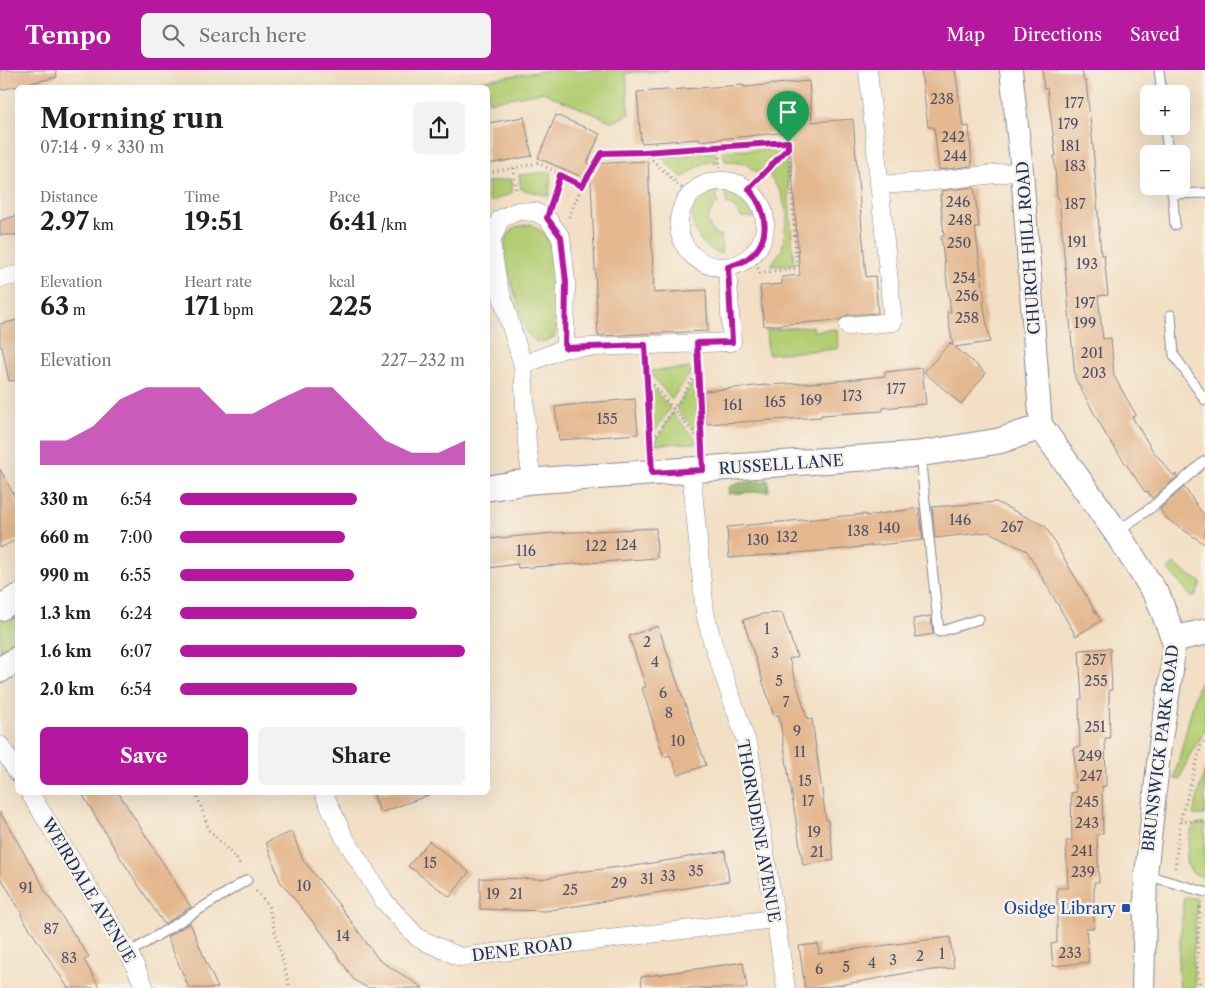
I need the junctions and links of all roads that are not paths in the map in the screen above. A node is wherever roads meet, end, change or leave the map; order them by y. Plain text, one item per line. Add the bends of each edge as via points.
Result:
1 (868, 70) edge
2 (1011, 70) edge
3 (1159, 70) edge
4 (1161, 85) edge
5 (1022, 170) junction
6 (879, 185) junction
7 (1190, 192) edge
8 (1205, 193) edge
9 (1172, 195) edge
10 (1175, 225) dead end
11 (728, 267) junction
12 (15, 276) edge
13 (0, 278) edge
14 (1171, 314) dead end
15 (848, 326) dead end
16 (565, 348) junction
17 (523, 365) junction
18 (1205, 400) edge
19 (1041, 427) junction
20 (919, 454) junction
21 (1205, 461) edge
22 (697, 470) junction
23 (532, 481) junction
24 (490, 488) edge
25 (1116, 532) junction
26 (15, 600) edge
27 (0, 608) edge
28 (979, 619) dead end
29 (1205, 632) edge
30 (1174, 639) junction
31 (15, 661) edge
32 (0, 670) edge
33 (0, 745) edge
34 (15, 768) edge
35 (32, 795) edge
36 (324, 795) edge
37 (1146, 875) junction
38 (247, 880) dead end
39 (1203, 891) edge
40 (774, 919) junction
41 (129, 952) junction
42 (145, 988) edge
43 (786, 988) edge
44 (1143, 988) edge

1 - 6 street
2 - 5 street, CHURCH HILL ROAD
3 - 4 lane
5 - 6 street
5 - 19 street, CHURCH HILL ROAD
6 - 15 street via 893,322
7 - 8 lane
9 - 10 lane
11 - 11 street via 701,262 685,248 679,234 681,207 699,186 713,181 736,183 749,189 758,199 764,214 762,242 750,249 742,262
11 - 16 street via 732,342
12 - 13 street
14 - 18 lane via 1174,355
16 - 17 street
16 - 17 street via 566,282 561,237 547,218 535,212 518,211 500,219 491,242 498,284
17 - 23 street
19 - 20 main road, RUSSELL LANE via 999,442
19 - 25 main road, BRUNSWICK PARK ROAD
20 - 22 main road, RUSSELL LANE
20 - 28 lane via 939,632
21 - 25 lane via 1152,507
22 - 23 main road, RUSSELL LANE
22 - 40 street, THORNDENE AVENUE via 705,612 748,749
23 - 24 main road, RUSSELL LANE
25 - 30 main road, BRUNSWICK PARK ROAD via 1158,597
26 - 27 main road
29 - 30 main road
30 - 37 street, BRUNSWICK PARK ROAD
31 - 32 main road
33 - 34 street
35 - 41 street, WEIRDALE AVENUE
36 - 40 street, DENE ROAD via 344,838 384,901 418,938 460,957
37 - 39 lane
37 - 44 street, BRUNSWICK PARK ROAD
38 - 41 lane
40 - 43 street, THORNDENE AVENUE
41 - 42 street, WEIRDALE AVENUE

